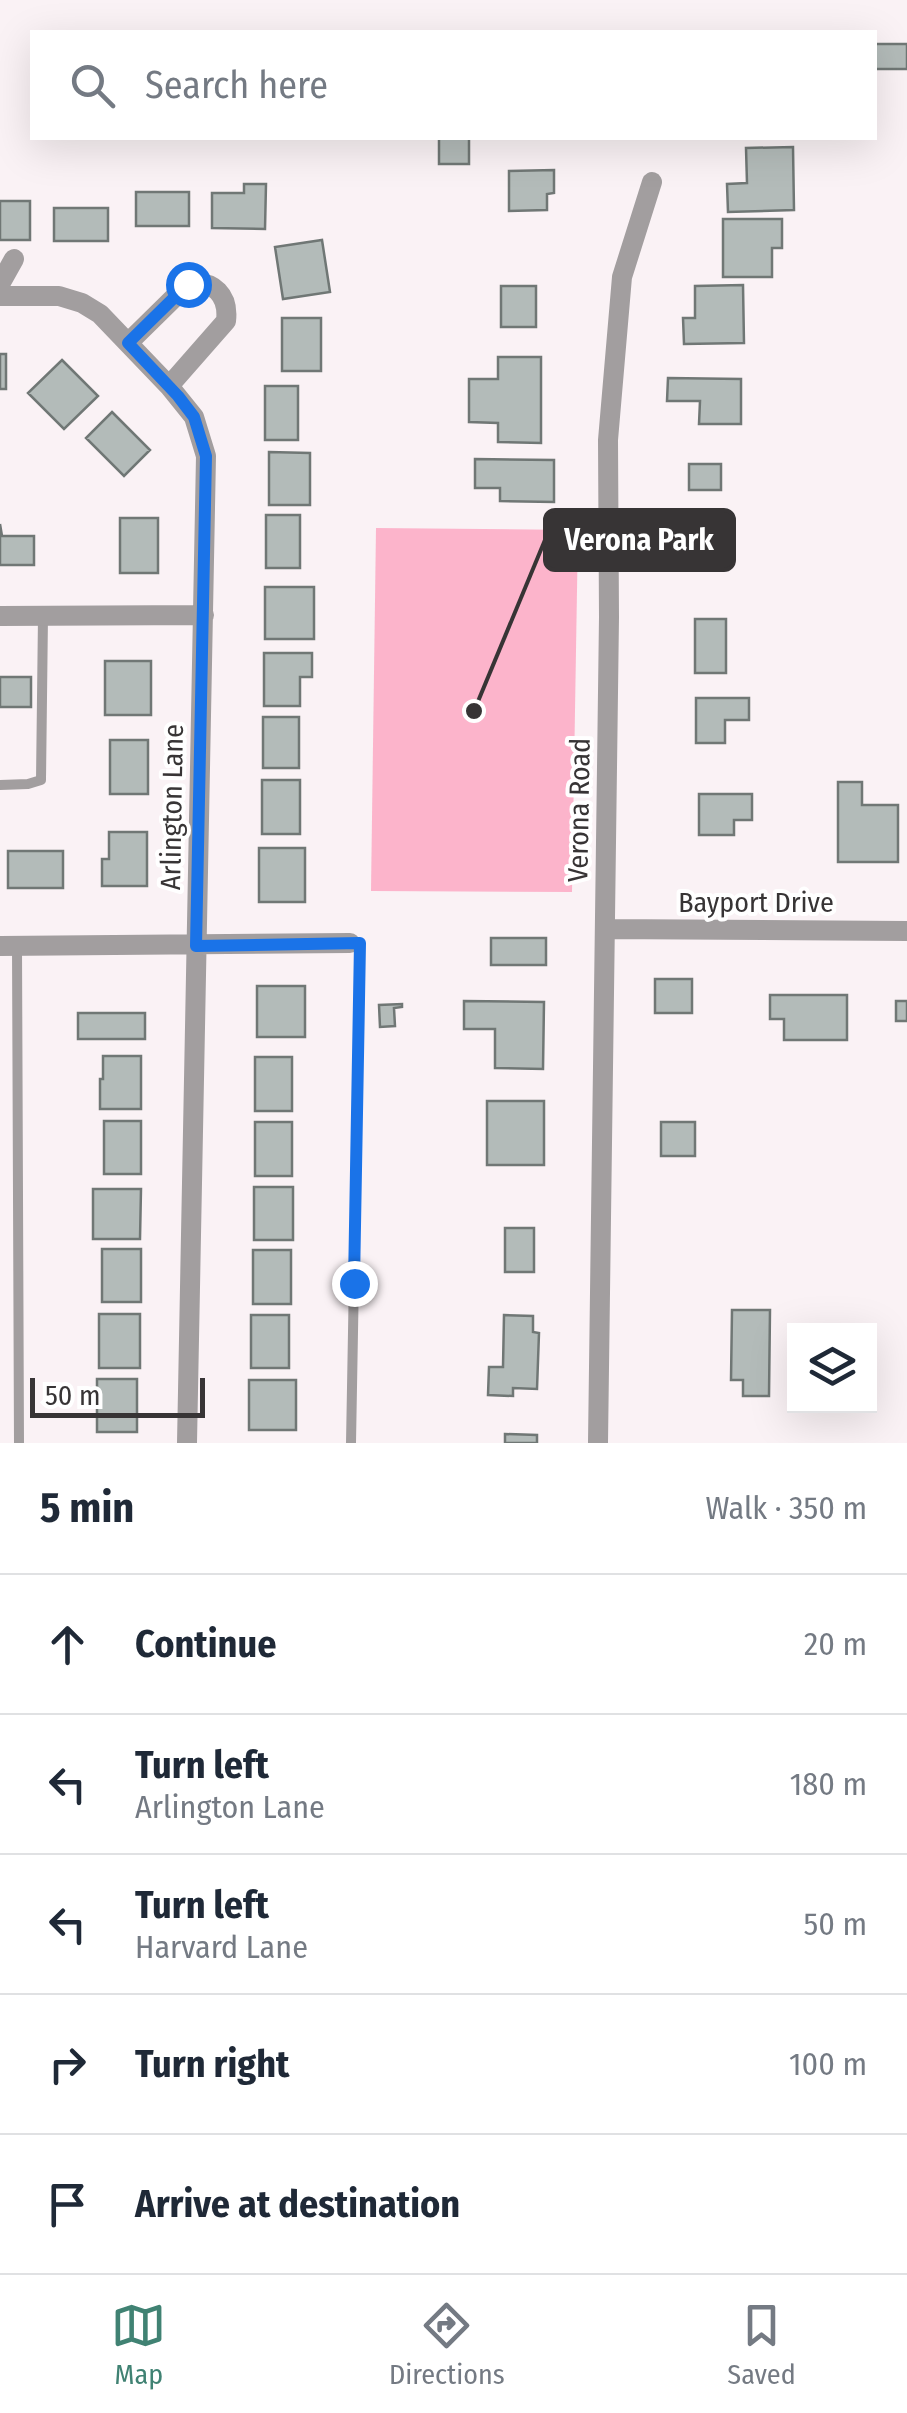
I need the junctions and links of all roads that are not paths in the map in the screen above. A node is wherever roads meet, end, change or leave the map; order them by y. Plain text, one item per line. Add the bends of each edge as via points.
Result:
1 (652, 182) dead end
2 (14, 259) dead end
3 (0, 284) edge
4 (0, 296) edge
5 (128, 343) junction
6 (169, 386) junction
7 (204, 615) junction
8 (0, 616) edge
9 (43, 616) junction
10 (0, 785) edge
11 (605, 930) junction
12 (907, 930) edge
13 (350, 943) joint
14 (8, 946) edge
15 (196, 946) junction
16 (19, 1443) edge
17 (187, 1443) edge
18 (351, 1443) edge
19 (598, 1443) edge

1 - 11 street, Verona Road via 622,277 608,440
2 - 3 street
4 - 5 street, Arlington Lane via 59,296 82,303
5 - 6 street, Arlington Lane
5 - 6 street via 188,284 210,284 222,294 226,322
6 - 7 street, Arlington Lane via 194,417 206,456
7 - 9 street
7 - 15 street, Arlington Lane
8 - 9 street
9 - 10 lane via 41,780
11 - 12 street, Bayport Drive
11 - 19 street, Verona Road
13 - 15 street
13 - 18 lane via 360,943
14 - 15 street
14 - 16 lane
15 - 17 street, Arlington Lane

